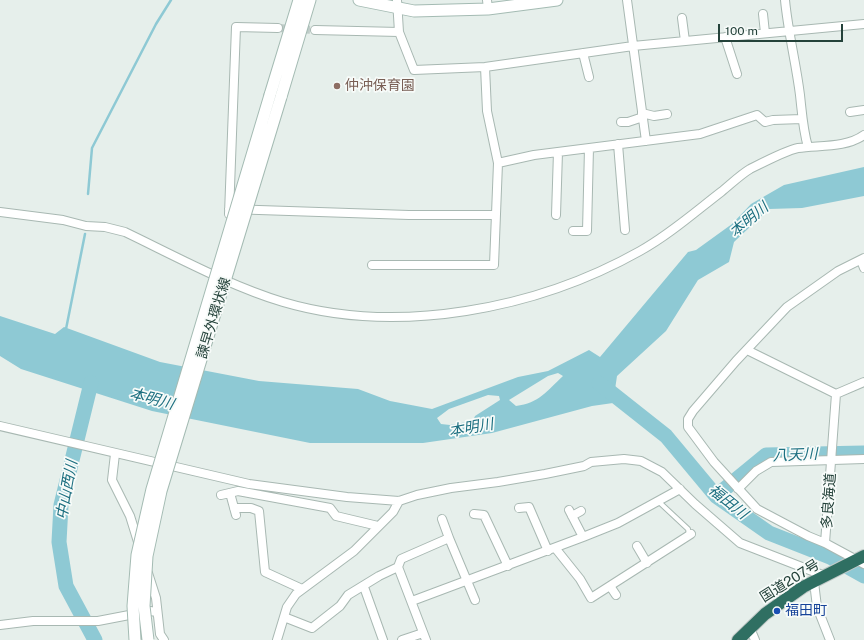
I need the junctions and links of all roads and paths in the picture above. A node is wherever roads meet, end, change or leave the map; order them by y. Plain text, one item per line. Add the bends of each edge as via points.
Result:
1 (298, 0) edge
2 (310, 0) edge
3 (359, 0) edge
4 (557, 0) edge
5 (627, 0) edge
6 (785, 0) edge
7 (398, 4) edge
8 (487, 4) edge
9 (763, 14) dead end
10 (682, 18) dead end
11 (864, 24) edge
12 (278, 28) tunnel mouth
13 (314, 30) tunnel mouth
14 (788, 31) junction
15 (399, 32) junction
16 (765, 33) junction
17 (725, 37) junction
18 (685, 41) junction
19 (633, 46) junction
20 (583, 53) junction
21 (485, 67) junction
22 (737, 74) dead end
23 (589, 77) dead end
24 (638, 84) junction
25 (629, 86) dead end
26 (276, 96) junction
27 (864, 110) edge
28 (850, 112) dead end
29 (668, 114) dead end
30 (642, 115) junction
31 (802, 119) junction
32 (621, 122) dead end
33 (864, 135) edge
34 (646, 141) junction
35 (618, 144) junction
36 (589, 148) junction
37 (808, 148) junction
38 (558, 152) junction
39 (498, 163) junction
40 (229, 209) junction
41 (0, 212) edge
42 (495, 215) junction
43 (556, 215) dead end
44 (625, 230) dead end
45 (573, 231) dead end
46 (228, 242) dead end
47 (862, 259) edge
48 (372, 265) dead end
49 (864, 268) edge
50 (747, 350) junction
51 (864, 382) edge
52 (836, 394) junction
53 (0, 426) edge
54 (115, 454) junction
55 (864, 459) edge
56 (832, 461) junction
57 (680, 489) junction
58 (738, 489) junction
59 (230, 493) junction
60 (221, 495) dead end
61 (399, 501) junction
62 (658, 501) junction
63 (519, 508) dead end
64 (581, 511) dead end
65 (474, 514) dead end
66 (442, 519) dead end
67 (378, 526) junction
68 (690, 535) joint
69 (583, 537) junction
70 (449, 538) junction
71 (825, 543) junction
72 (636, 546) dead end
73 (552, 550) junction
74 (859, 561) edge
75 (647, 563) junction
76 (508, 566) junction
77 (398, 568) junction
78 (823, 578) junction
79 (466, 580) junction
80 (610, 586) junction
81 (364, 587) junction
82 (302, 589) junction
83 (616, 595) dead end
84 (475, 600) dead end
85 (412, 601) junction
86 (157, 612) junction
87 (284, 617) junction
88 (0, 625) edge
89 (750, 628) junction
90 (425, 636) edge
91 (135, 640) edge
92 (148, 640) edge
93 (164, 640) edge
94 (277, 640) edge
95 (383, 640) edge
96 (402, 640) edge
97 (738, 640) edge
98 (755, 640) edge
99 (830, 640) edge

1 - 26 main road, 諫早外環状線
2 - 26 main road, 諫早外環状線
3 - 7 main road
4 - 8 main road
5 - 19 street
6 - 14 street
7 - 8 main road via 421,11
7 - 15 street
9 - 16 street
10 - 18 street
11 - 14 street
12 - 40 street via 236,27
13 - 15 street
14 - 16 street
14 - 31 street
15 - 21 street via 414,70
16 - 17 street
17 - 18 street
17 - 22 street
18 - 19 street
19 - 20 street
19 - 24 street
20 - 21 street
20 - 23 street
21 - 39 street via 487,111
24 - 25 street
24 - 30 street
26 - 91 main road, 諫早外環状線, bridge via 152,489 137,555 133,606
26 - 92 main road, 諫早外環状線, bridge via 161,491 147,556 144,606
27 - 28 street
29 - 30 street
30 - 32 street via 628,122
30 - 34 street
31 - 34 street via 765,122 757,115 700,134
31 - 37 street
33 - 37 street via 840,144
34 - 35 street
35 - 36 street
35 - 44 street
36 - 38 street
36 - 45 street via 587,231
37 - 41 street via 796,148 750,170 642,250 586,279 511,302 460,313 377,317 329,314 244,289 125,232 63,220
38 - 39 street
38 - 43 street
39 - 42 street
40 - 42 street
40 - 46 street
42 - 48 street via 494,265
47 - 49 street
47 - 50 street via 838,271 787,307
50 - 52 street
50 - 58 street via 688,419 688,427 697,441
51 - 52 street
52 - 56 street, 多良海道
53 - 54 street
54 - 61 street via 278,489
54 - 86 street via 112,480 130,516 156,598
55 - 56 street
56 - 58 street via 771,462 756,471
56 - 71 street, 多良海道
57 - 61 street via 662,472 641,461 624,459 591,462 584,466 545,474 451,488
57 - 62 street
57 - 78 street via 740,543
58 - 71 street via 757,509
59 - 60 street
59 - 67 street via 238,492 330,508 336,516
59 - 82 street via 235,512 251,508 259,511 265,572
61 - 67 street via 393,512
62 - 68 lane via 688,529
62 - 69 street via 618,523
63 - 73 street via 529,507
64 - 69 street via 570,513
65 - 76 street via 484,515
66 - 70 street
67 - 82 street via 354,551
68 - 75 street
69 - 73 street
70 - 77 street via 401,559
70 - 79 street
71 - 74 street
72 - 75 street
73 - 76 street
73 - 80 street via 580,579 591,598
74 - 78 highway, 国道207号
75 - 80 street
76 - 79 street
77 - 81 street via 379,576
77 - 85 street
78 - 89 highway, 国道207号 via 803,587 775,606
78 - 99 street via 817,607
79 - 84 street
79 - 85 street
80 - 83 street
81 - 87 street via 348,596 340,606 312,628
81 - 95 street
82 - 87 street via 287,607
85 - 90 street
86 - 88 street via 98,621
86 - 93 street via 160,634
87 - 94 street
89 - 97 highway, 国道207号
89 - 98 street
90 - 96 street

